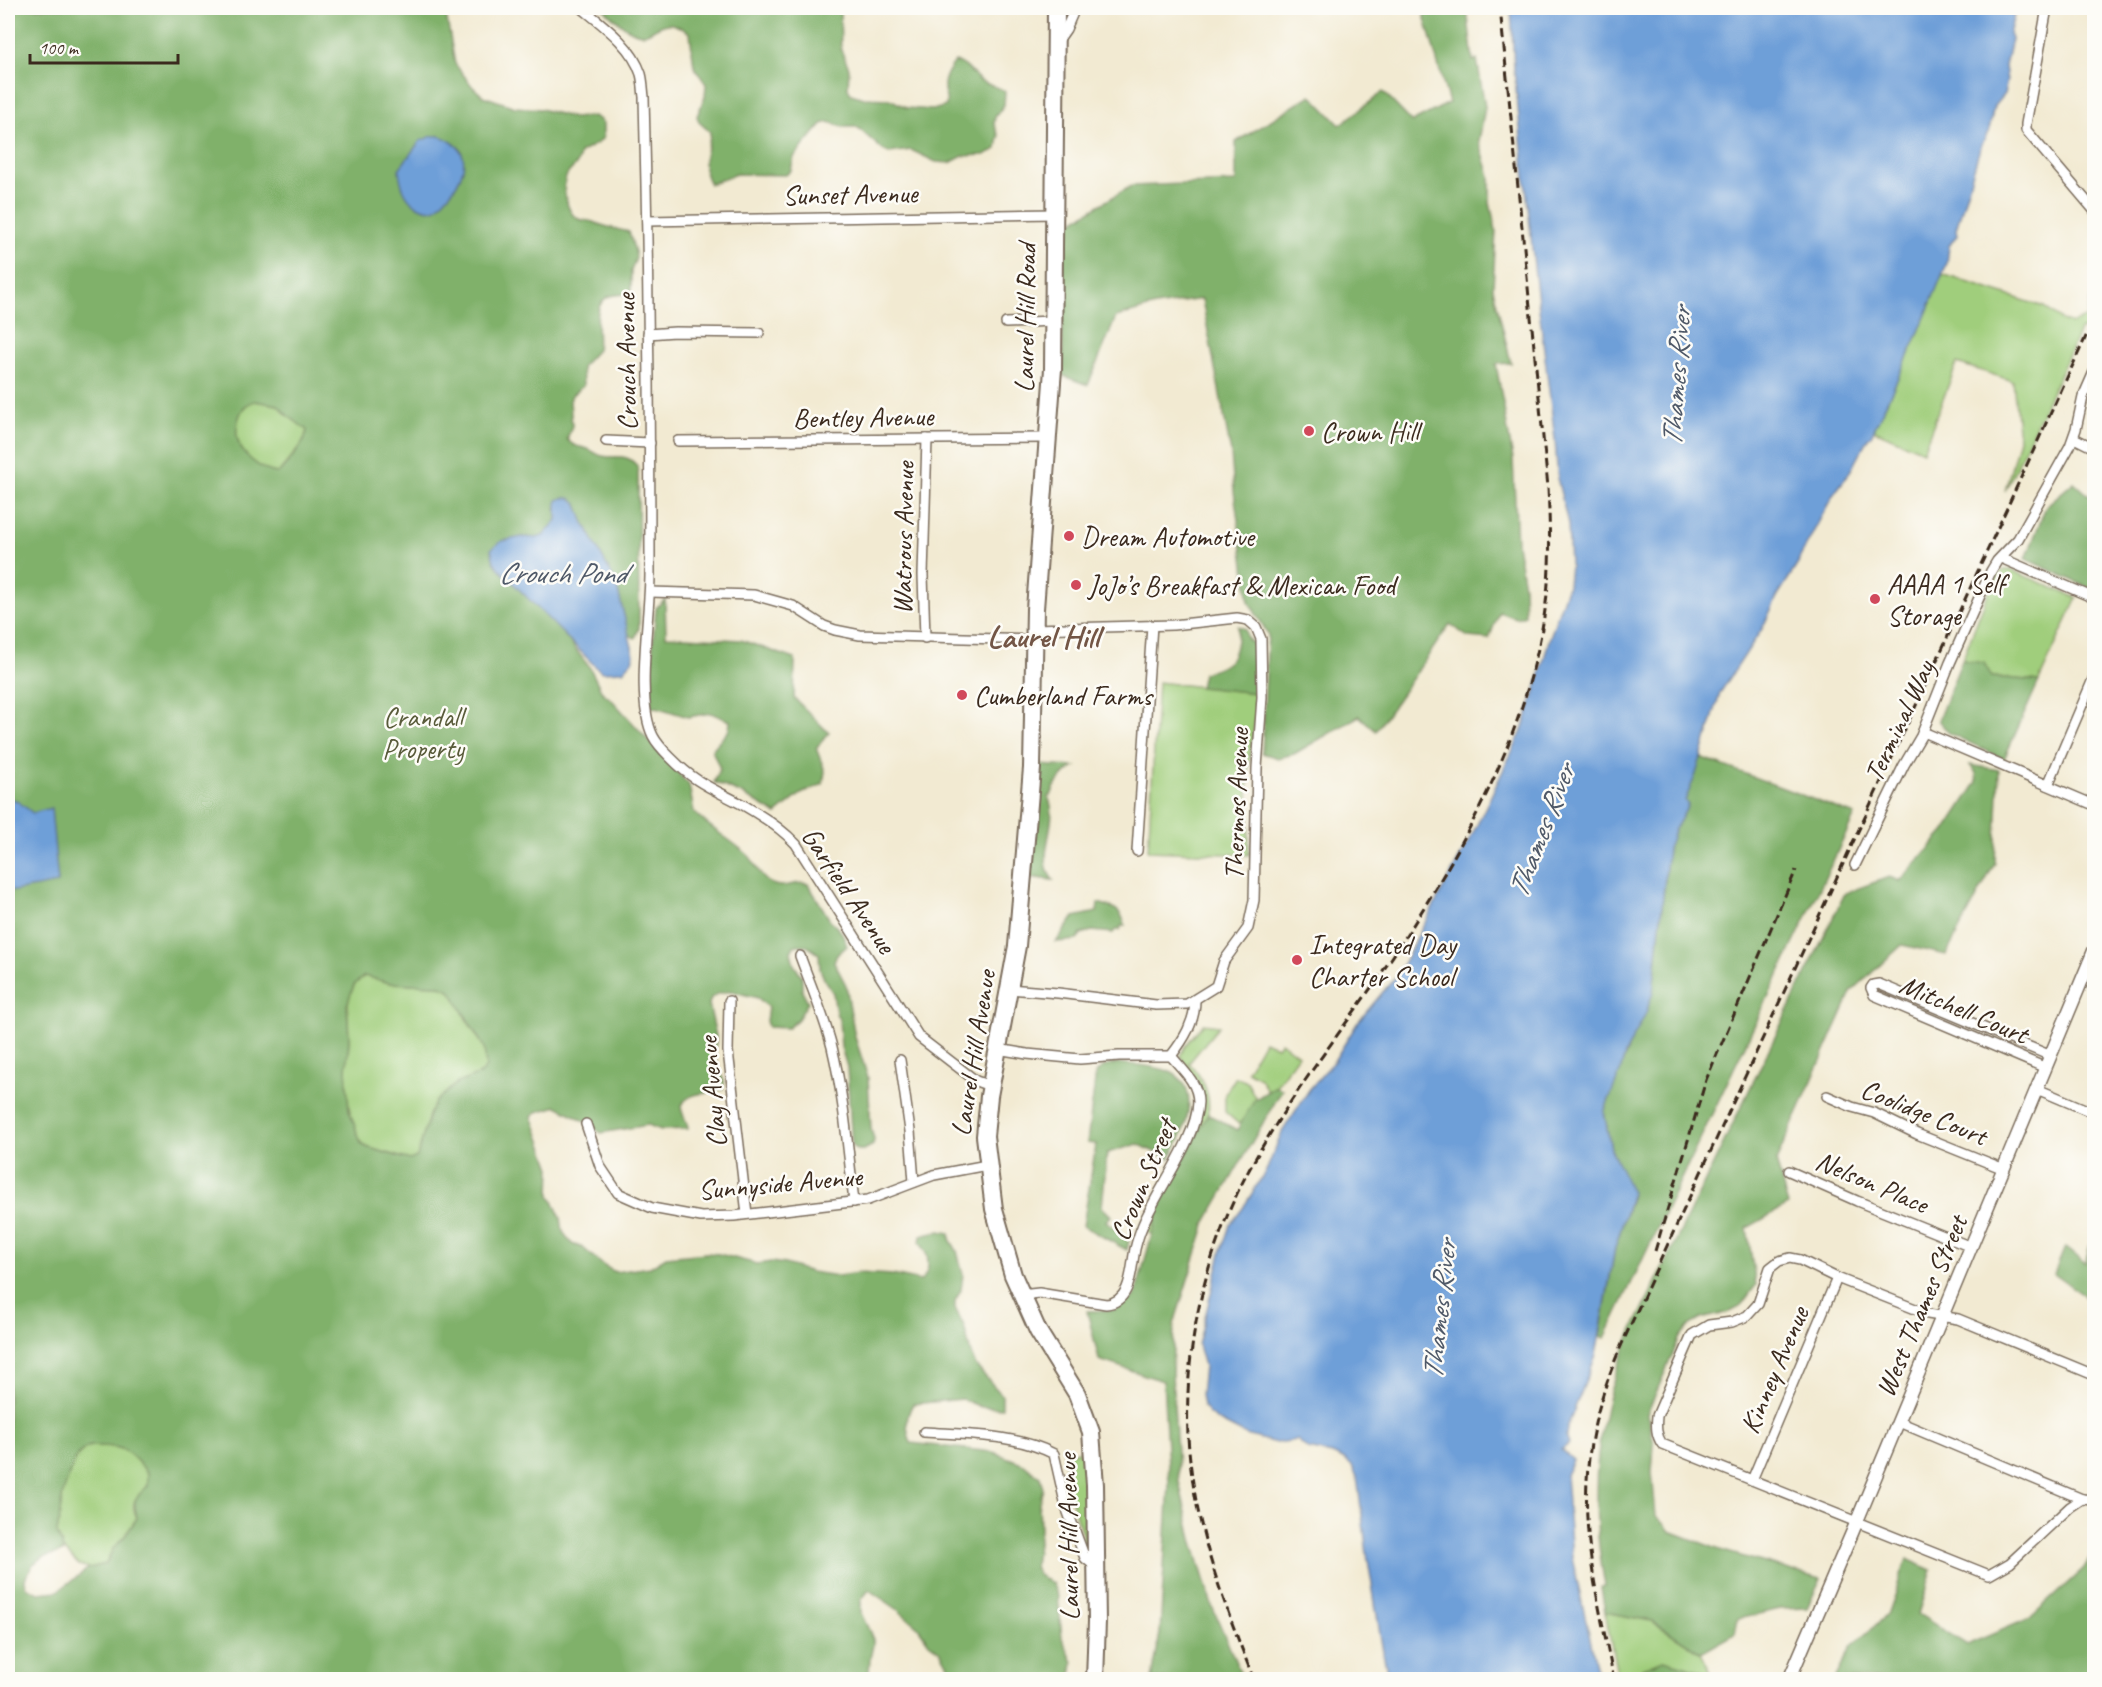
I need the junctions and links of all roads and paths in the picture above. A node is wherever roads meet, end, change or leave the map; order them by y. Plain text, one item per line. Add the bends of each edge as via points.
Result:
1 (582, 8) edge
2 (1056, 8) edge
3 (1075, 8) edge
4 (2047, 8) edge
5 (1056, 44) junction
6 (2094, 210) edge
7 (1054, 214) junction
8 (647, 221) junction
9 (1053, 321) junction
10 (1006, 323) dead end
11 (759, 333) dead end
12 (648, 334) junction
13 (2094, 372) edge
14 (1048, 438) junction
15 (2074, 438) junction
16 (927, 439) junction
17 (606, 441) dead end
18 (678, 441) dead end
19 (650, 443) junction
20 (2094, 448) edge
21 (2001, 558) junction
22 (650, 592) junction
23 (2094, 598) edge
24 (1152, 625) junction
25 (1034, 634) junction
26 (925, 638) junction
27 (2094, 677) edge
28 (1923, 732) junction
29 (653, 737) joint
30 (2048, 785) junction
31 (2094, 805) edge
32 (1137, 851) dead end
33 (1855, 865) dead end
34 (2094, 951) edge
35 (800, 956) dead end
36 (1009, 989) junction
37 (1195, 1000) junction
38 (729, 1001) dead end
39 (997, 1049) junction
40 (1171, 1056) junction
41 (2051, 1056) junction
42 (900, 1060) dead end
43 (2046, 1068) junction
44 (990, 1086) junction
45 (2037, 1089) junction
46 (1827, 1096) dead end
47 (2094, 1113) edge
48 (586, 1124) dead end
49 (987, 1165) junction
50 (2004, 1168) junction
51 (1789, 1171) dead end
52 (914, 1182) junction
53 (854, 1202) junction
54 (747, 1214) junction
55 (1971, 1247) junction
56 (1837, 1278) junction
57 (1021, 1295) junction
58 (1943, 1316) junction
59 (2094, 1375) edge
60 (1899, 1422) junction
61 (924, 1432) dead end
62 (1752, 1480) junction
63 (2082, 1499) junction
64 (2094, 1500) edge
65 (1856, 1523) junction
66 (1096, 1567) junction
67 (1095, 1680) edge
68 (1789, 1680) edge

1 - 8 street, Crouch Avenue via 629,52 641,74
2 - 5 highway, Laurel Hill Road
3 - 5 street
4 - 6 street via 2026,130
5 - 7 highway, Laurel Hill Road
7 - 8 street, Sunset Avenue
7 - 9 highway, Laurel Hill Road
8 - 12 street, Crouch Avenue
9 - 10 street
9 - 14 highway, Laurel Hill Road
11 - 12 street
12 - 19 street, Crouch Avenue
13 - 15 street, Terminal Way via 2081,403
14 - 16 street, Bentley Avenue
14 - 25 highway, Laurel Hill Road
15 - 20 street
15 - 21 street, Terminal Way via 2018,539
16 - 18 street, Bentley Avenue
16 - 26 street, Watrous Avenue
17 - 19 street
19 - 22 street, Crouch Avenue
21 - 23 street
21 - 28 street, Terminal Way via 1987,581
22 - 26 street, Thermos Avenue via 754,595 793,606 824,626 842,632
22 - 29 street, Crouch Avenue via 644,686 645,716
24 - 25 street, Thermos Avenue
24 - 32 street
24 - 37 street, Thermos Avenue via 1242,618 1254,625 1261,639 1253,912 1246,933 1221,965 1216,986
25 - 26 street, Thermos Avenue
25 - 36 highway, Laurel Hill Avenue via 1031,786
27 - 30 street
28 - 30 street
28 - 33 street, Terminal Way
29 - 44 street, Garfield Avenue via 693,779 748,808 796,844 919,1037 976,1081
30 - 31 street
34 - 41 main road, West Thames Street
35 - 53 street via 835,1061
36 - 37 street via 1177,1006
36 - 39 highway, Laurel Hill Avenue
37 - 40 street via 1190,1026
38 - 54 street, Clay Avenue via 728,1051
39 - 40 street via 1080,1059
39 - 44 highway, Laurel Hill Avenue
40 - 57 street, Crown Street via 1194,1084 1197,1112 1146,1217 1124,1294 1116,1302 1106,1304 1039,1293
41 - 43 main road, West Thames Street
41 - 43 street, Mitchell Court via 1879,984 1872,986 1874,995
42 - 52 street
43 - 45 main road, West Thames Street
44 - 49 highway, Laurel Hill Avenue via 985,1127
45 - 47 street
45 - 50 main road, West Thames Street
46 - 50 street, Coolidge Court
48 - 54 street, Sunnyside Avenue via 600,1166 621,1195 652,1208 694,1216
49 - 52 street, Sunnyside Avenue
49 - 57 highway, Laurel Hill Avenue via 998,1228
50 - 55 main road, West Thames Street
51 - 55 street, Nelson Place
52 - 53 street, Sunnyside Avenue
53 - 54 street, Sunnyside Avenue
55 - 58 main road, West Thames Street
56 - 58 street via 1928,1314
56 - 62 street, Kinney Avenue
56 - 62 street via 1800,1260 1779,1261 1770,1268 1758,1304 1747,1316 1709,1325 1692,1335 1657,1416 1657,1436 1662,1444
57 - 66 highway, Laurel Hill Avenue via 1041,1337 1077,1394 1090,1425 1095,1456
58 - 59 street
58 - 60 main road, West Thames Street
60 - 63 street
60 - 65 main road, West Thames Street
61 - 66 street via 999,1438 1054,1454 1066,1507 1085,1558
62 - 65 street
63 - 64 street
63 - 65 street via 2010,1563 1989,1575
65 - 68 main road, West Thames Street
66 - 67 highway, Laurel Hill Avenue

